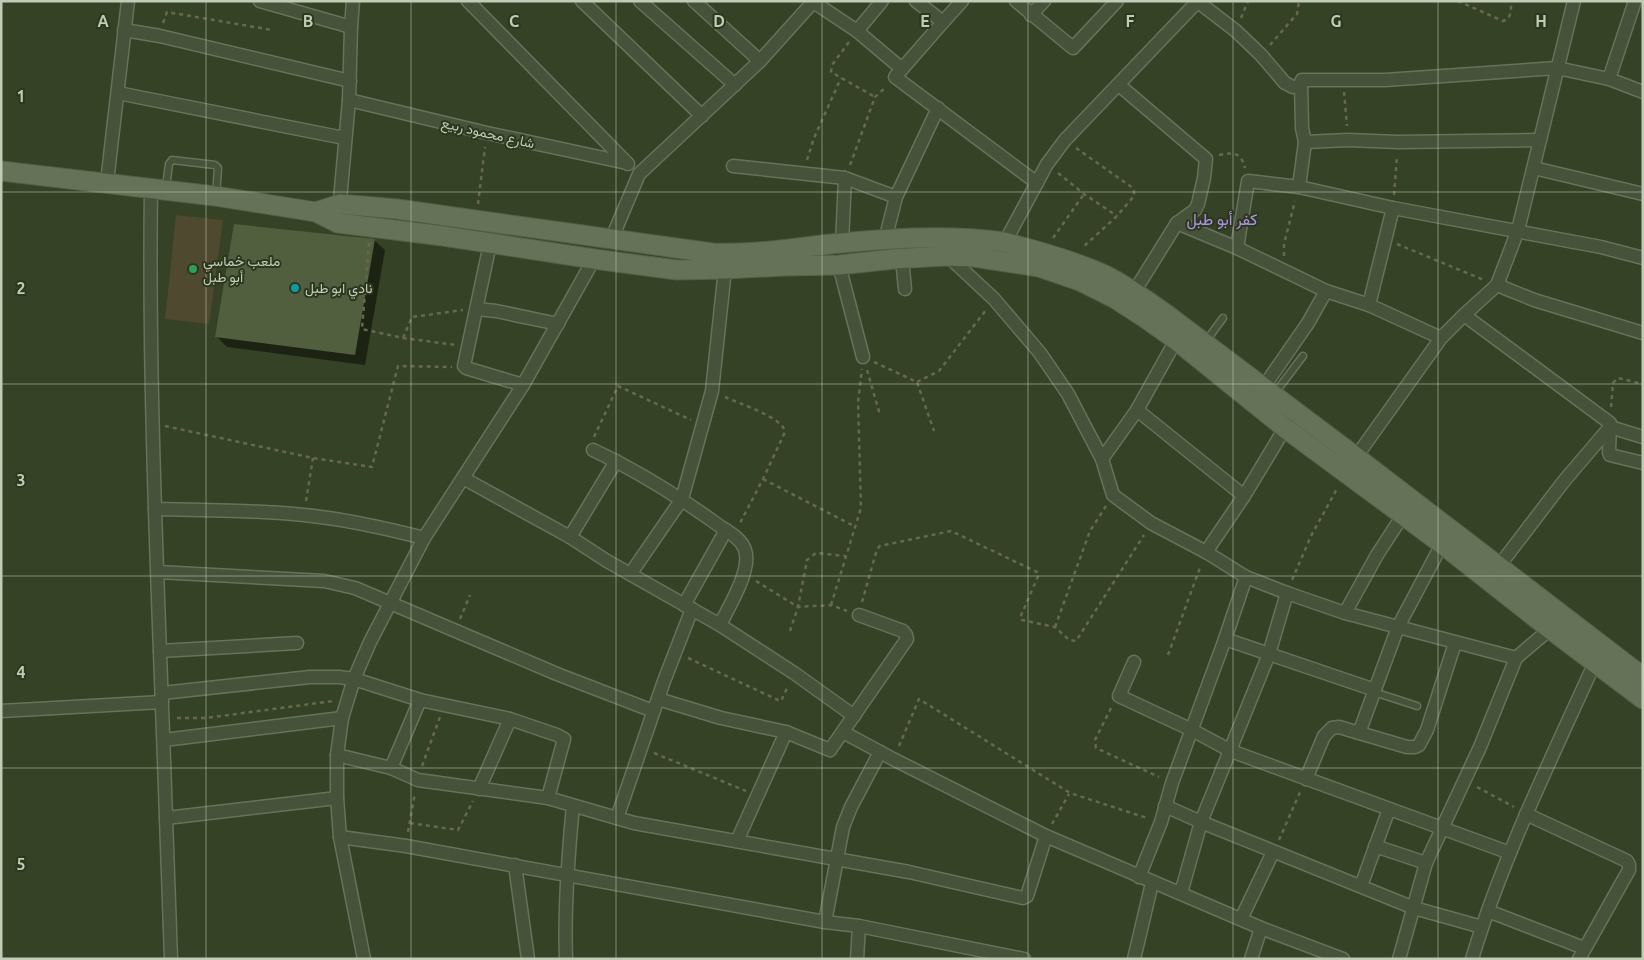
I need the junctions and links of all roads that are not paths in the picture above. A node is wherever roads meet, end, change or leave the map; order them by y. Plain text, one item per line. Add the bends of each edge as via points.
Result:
1 (128, 1) edge
2 (260, 1) edge
3 (353, 1) edge
4 (468, 1) edge
5 (582, 1) edge
6 (640, 1) edge
7 (694, 1) edge
8 (882, 1) edge
9 (916, 1) edge
10 (962, 1) edge
11 (1016, 1) edge
12 (1044, 1) edge
13 (1117, 1) edge
14 (1574, 1) edge
15 (1635, 1) edge
16 (813, 2) edge
17 (1197, 2) edge
18 (1031, 15) junction
19 (942, 22) junction
20 (351, 27) junction
21 (124, 30) junction
22 (857, 31) junction
23 (760, 61) junction
24 (1557, 68) junction
25 (902, 69) junction
26 (1609, 79) junction
27 (350, 81) junction
28 (735, 84) junction
29 (1119, 84) junction
30 (1301, 87) junction
31 (1643, 92) edge
32 (118, 93) junction
33 (349, 100) junction
34 (938, 108) junction
35 (702, 116) junction
36 (344, 138) junction
37 (1540, 140) junction
38 (1305, 142) junction
39 (627, 163) junction
40 (733, 166) dead end
41 (1534, 168) junction
42 (1, 171) edge
43 (639, 174) junction
44 (845, 178) junction
45 (107, 182) junction
46 (1037, 183) junction
47 (1299, 187) junction
48 (158, 189) junction
49 (1643, 194) edge
50 (215, 196) junction
51 (896, 197) junction
52 (340, 204) junction
53 (1393, 208) junction
54 (316, 212) junction
55 (338, 223) junction
56 (1177, 223) junction
57 (1518, 230) junction
58 (612, 238) junction
59 (885, 240) junction
60 (1005, 242) junction
61 (842, 243) junction
62 (490, 244) junction
63 (1237, 248) junction
64 (949, 257) junction
65 (1643, 258) edge
66 (594, 259) junction
67 (902, 259) junction
68 (839, 265) junction
69 (725, 270) junction
70 (1497, 285) junction
71 (904, 289) dead end
72 (1326, 290) junction
73 (1134, 292) junction
74 (1369, 305) junction
75 (477, 309) junction
76 (1464, 315) junction
77 (1224, 318) dead end
78 (558, 324) junction
79 (1643, 332) edge
80 (1441, 338) junction
81 (1176, 340) junction
82 (1204, 342) junction
83 (1303, 356) dead end
84 (863, 357) road end
85 (523, 384) junction
86 (1268, 392) junction
87 (1137, 410) junction
88 (1610, 425) junction
89 (1285, 428) junction
90 (1643, 437) edge
91 (593, 450) road end
92 (1102, 459) junction
93 (616, 461) junction
94 (1643, 463) edge
95 (1351, 465) junction
96 (463, 478) junction
97 (1244, 496) junction
98 (682, 499) junction
99 (155, 509) junction
100 (1403, 515) junction
101 (729, 533) junction
102 (570, 537) junction
103 (424, 538) junction
104 (1442, 544) junction
105 (1206, 552) junction
106 (1499, 566) junction
107 (158, 572) junction
108 (630, 573) junction
109 (1246, 578) junction
110 (1287, 593) junction
111 (390, 602) junction
112 (688, 607) junction
113 (1345, 613) junction
114 (859, 615) road end
115 (720, 624) junction
116 (1398, 627) junction
117 (1550, 629) junction
118 (1226, 639) junction
119 (297, 643) dead end
120 (1455, 643) junction
121 (160, 651) junction
122 (1270, 654) junction
123 (1516, 658) junction
124 (1134, 662) dead end
125 (1595, 662) junction
126 (1643, 677) edge
127 (354, 679) junction
128 (1374, 691) junction
129 (162, 698) junction
130 (1643, 699) edge
131 (420, 700) junction
132 (656, 705) junction
133 (1417, 706) dead end
134 (1, 711) edge
135 (854, 716) junction
136 (342, 718) junction
137 (510, 719) junction
138 (1192, 730) junction
139 (786, 732) junction
140 (843, 732) junction
141 (1359, 732) junction
142 (164, 740) junction
143 (1231, 751) junction
144 (880, 752) junction
145 (337, 755) junction
146 (391, 768) junction
147 (1306, 780) junction
148 (479, 789) junction
149 (336, 798) junction
150 (548, 798) junction
151 (573, 806) junction
152 (1165, 806) junction
153 (1389, 809) junction
154 (1526, 814) junction
155 (166, 818) junction
156 (617, 818) junction
157 (1201, 822) junction
158 (1442, 829) junction
159 (1046, 836) junction
160 (340, 837) junction
161 (737, 841) junction
162 (1375, 846) junction
163 (1273, 852) junction
164 (1510, 853) junction
165 (836, 859) junction
166 (1426, 863) junction
167 (515, 865) junction
168 (566, 874) junction
169 (1139, 877) junction
170 (1152, 883) junction
171 (1361, 886) junction
172 (1181, 893) junction
173 (1414, 908) junction
174 (1488, 911) junction
175 (1242, 920) junction
176 (825, 922) junction
177 (859, 926) junction
178 (1482, 927) junction
179 (1261, 928) junction
180 (1581, 953) edge
181 (1018, 958) edge
182 (171, 959) edge
183 (364, 959) edge
184 (528, 959) edge
185 (566, 959) edge
186 (857, 959) edge
187 (1134, 959) edge
188 (1251, 959) edge
189 (1343, 959) edge
190 (1399, 959) edge
191 (1472, 959) edge

1 - 21 street
2 - 20 street
3 - 20 street
4 - 39 street
5 - 35 street
6 - 28 street
7 - 23 street
8 - 22 street
9 - 19 street
10 - 19 street
11 - 18 street
12 - 18 street
13 - 18 street via 1073,48
14 - 24 street
15 - 26 street
16 - 22 street
16 - 23 street
17 - 29 street
17 - 30 street via 1236,31 1285,83
19 - 25 street
20 - 27 street
21 - 27 street
21 - 32 street
22 - 25 street
23 - 28 street
24 - 26 street
24 - 30 street via 1433,77 1303,80
24 - 37 street
25 - 34 street via 895,77
26 - 31 street
27 - 33 street
28 - 35 street
29 - 46 street via 1065,140
29 - 56 street via 1206,159 1198,204
30 - 38 street
32 - 36 street
32 - 45 street
33 - 36 street
33 - 39 street, شارع محمود ربيع
34 - 46 street
34 - 51 street
35 - 43 street
36 - 52 street
37 - 38 street
37 - 41 street
38 - 47 street
39 - 43 street
40 - 44 street
41 - 49 street
41 - 57 street
42 - 45 main road
43 - 58 street
44 - 51 street
44 - 61 street
45 - 48 main road
46 - 60 street
47 - 53 street
47 - 63 street via 1248,181
48 - 50 main road
48 - 50 lane via 170,162 183,161 217,166
48 - 99 street via 150,265
50 - 54 main road
51 - 59 street
52 - 54 main road
52 - 55 street
52 - 58 main road
53 - 57 street
53 - 74 street
54 - 55 main road
55 - 62 main road
56 - 63 street
56 - 73 street
57 - 65 street
57 - 70 street
58 - 61 main road via 678,249 738,254
59 - 60 main road
59 - 61 main road
60 - 73 main road via 1067,260 1105,275
62 - 66 main road
62 - 75 street
63 - 72 street
64 - 67 main road
64 - 81 main road via 974,257 1039,267 1080,281 1114,298
64 - 92 street via 994,299 1040,353 1068,394
66 - 69 main road via 677,270
66 - 78 street
67 - 68 main road
67 - 71 street
68 - 69 main road
68 - 84 street
69 - 98 street via 712,392
70 - 76 street
70 - 79 street via 1534,300
72 - 74 street
72 - 86 street
73 - 82 main road
74 - 80 street
75 - 78 street
75 - 85 street via 464,366
76 - 80 street
76 - 88 street
77 - 82 lane
78 - 85 street
80 - 95 street
81 - 87 street
81 - 89 main road
82 - 86 main road
83 - 86 lane
85 - 96 street
86 - 95 main road
87 - 92 street
87 - 97 street
88 - 90 street
88 - 94 street via 1610,454
88 - 106 street
89 - 95 main road
89 - 97 street
91 - 93 street
92 - 105 street via 1113,495 1151,523
93 - 98 street
93 - 102 street
95 - 100 main road
95 - 106 main road
96 - 102 street
96 - 103 street
97 - 105 street
98 - 101 street
98 - 108 street
99 - 103 street via 304,515
99 - 107 street
100 - 104 main road
100 - 113 street
101 - 112 street
101 - 115 street via 745,549 746,557 744,573
102 - 108 street
103 - 111 street
104 - 116 street
104 - 117 main road
105 - 109 street
106 - 126 main road
107 - 111 street via 324,581 355,588
107 - 121 street
108 - 112 street
109 - 110 street
109 - 118 street
110 - 113 street
110 - 122 street
111 - 127 street
111 - 132 street via 557,674
112 - 115 street
112 - 132 street via 676,652
113 - 116 street
114 - 135 street via 904,631 907,638
115 - 135 street
116 - 120 street
116 - 128 street
117 - 123 street
117 - 125 main road
118 - 122 street
118 - 138 street
119 - 121 street
120 - 123 street
120 - 141 street via 1419,745 1407,747
121 - 129 street
122 - 128 street
122 - 143 street
123 - 158 street
124 - 138 street via 1119,696
125 - 130 main road
125 - 154 street
127 - 129 street via 310,677
127 - 131 street
127 - 136 street
128 - 133 lane
128 - 141 street
129 - 134 street
129 - 142 street
131 - 137 street
131 - 146 street
132 - 139 street
132 - 156 street
135 - 140 street
136 - 142 street
136 - 145 street
137 - 148 street
137 - 150 street via 564,739
138 - 143 street
138 - 152 street
139 - 140 street via 830,750
139 - 161 street
140 - 144 street
141 - 147 street via 1338,727 1327,731
142 - 155 street
143 - 147 street
143 - 157 street
144 - 159 street
144 - 165 street via 850,807
145 - 146 street
145 - 149 street
146 - 148 street via 418,780
147 - 153 street
148 - 150 street
149 - 155 street
149 - 160 street
150 - 151 street
151 - 156 street
151 - 168 street
152 - 157 street
152 - 169 street
153 - 158 street
153 - 162 street
154 - 164 street
154 - 180 street via 1628,863 1629,870
155 - 182 street
156 - 161 street
157 - 163 street
157 - 172 street
158 - 164 street
158 - 166 street
159 - 165 street via 1025,898
159 - 169 street
160 - 167 street
160 - 183 street
161 - 165 street
162 - 166 street
162 - 171 street
163 - 171 street
163 - 175 street
164 - 174 street
165 - 176 street
166 - 173 street
167 - 168 street
167 - 184 street
168 - 176 street
168 - 185 street
169 - 170 street
170 - 172 street
170 - 187 street
171 - 173 street
172 - 175 street
173 - 178 street
173 - 190 street
174 - 178 street
174 - 180 street
175 - 179 street
176 - 177 street
177 - 181 street
177 - 186 street
178 - 191 street
179 - 188 street
179 - 189 street

